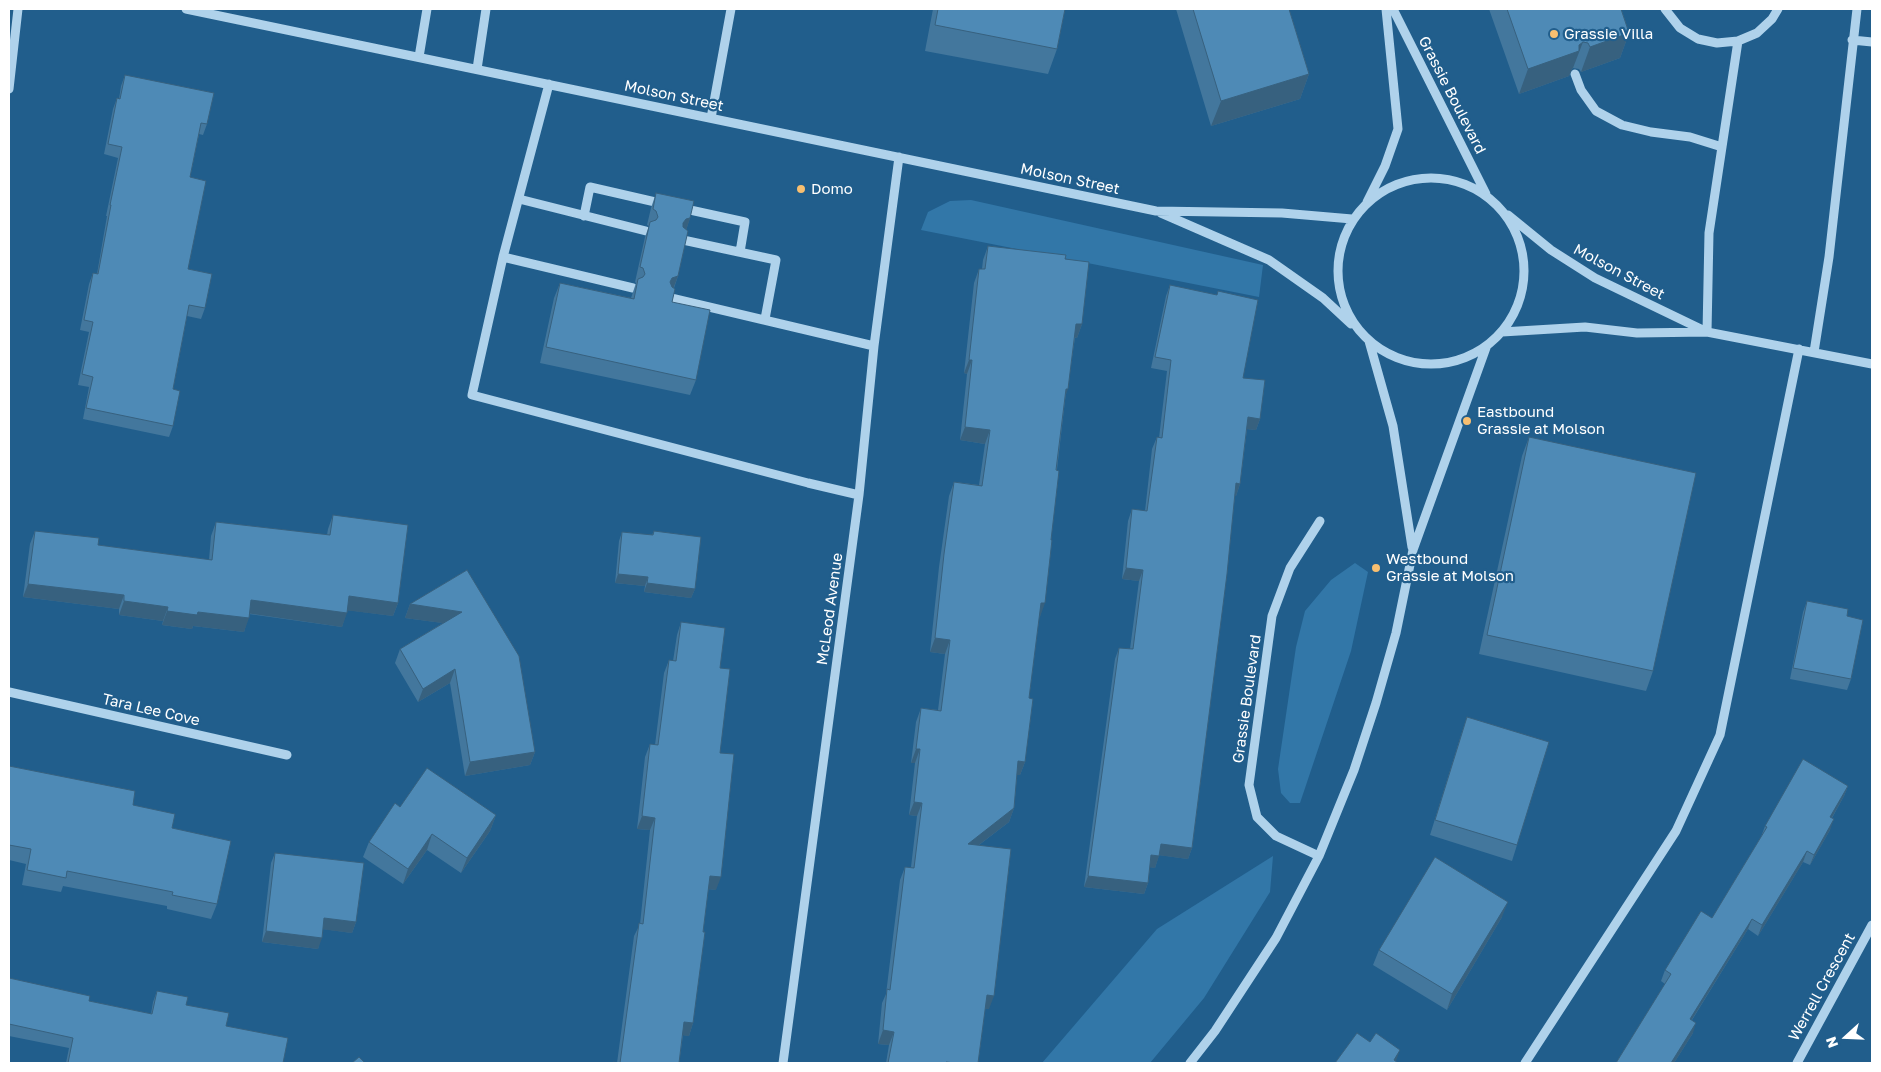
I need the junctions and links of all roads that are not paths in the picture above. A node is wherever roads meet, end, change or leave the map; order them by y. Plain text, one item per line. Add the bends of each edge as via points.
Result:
1 (18, 9) edge
2 (186, 9) edge
3 (427, 9) edge
4 (486, 9) edge
5 (731, 9) edge
6 (1386, 9) edge
7 (1392, 9) edge
8 (1665, 9) edge
9 (1778, 9) edge
10 (1857, 9) edge
11 (1852, 40) junction
12 (1738, 41) junction
13 (1872, 42) edge
14 (419, 57) junction
15 (477, 69) junction
16 (1575, 74) edge
17 (550, 84) junction
18 (9, 89) edge
19 (711, 118) junction
20 (1722, 147) junction
21 (899, 157) junction
22 (1486, 194) junction
23 (519, 199) junction
24 (1367, 202) junction
25 (1501, 209) junction
26 (1156, 211) junction
27 (584, 216) junction
28 (1352, 218) junction
29 (646, 231) edge
30 (683, 240) edge
31 (740, 252) junction
32 (503, 257) junction
33 (634, 288) edge
34 (671, 298) edge
35 (765, 319) junction
36 (1358, 329) junction
37 (1502, 332) junction
38 (1707, 332) junction
39 (1369, 341) junction
40 (874, 346) junction
41 (1487, 346) junction
42 (1799, 348) junction
43 (1814, 352) junction
44 (1872, 364) edge
45 (860, 495) junction
46 (1320, 521) dead end
47 (1413, 550) junction
48 (9, 692) edge
49 (286, 755) dead end
50 (1319, 856) junction
51 (1872, 925) edge
52 (783, 1063) edge
53 (1190, 1063) edge
54 (1525, 1063) edge
55 (1796, 1063) edge

1 - 18 street
2 - 14 street, Molson Street
3 - 14 street
4 - 15 street
5 - 19 street
6 - 24 street via 1398,129
7 - 22 street, Grassie Boulevard
8 - 12 street via 1680,28 1698,39 1718,43
9 - 12 street via 1757,33
10 - 11 street
11 - 13 street
11 - 43 street via 1829,257
12 - 20 street
14 - 15 street, Molson Street
15 - 17 street, Molson Street
16 - 20 street via 1581,90 1596,111 1622,125 1690,137
17 - 19 street, Molson Street
17 - 23 street
19 - 21 street, Molson Street
20 - 38 street via 1710,232
21 - 26 street, Molson Street
21 - 40 street, McLeod Avenue
22 - 24 street via 1450,179 1421,178 1392,186
22 - 25 street
23 - 27 street
23 - 32 street
24 - 28 street
25 - 37 street via 1517,235 1524,264 1522,294
25 - 38 street, Molson Street via 1551,250 1595,278
26 - 28 street, Molson Street
26 - 36 street, Molson Street via 1269,260 1323,298
27 - 29 street
27 - 31 street via 590,187 745,222
28 - 36 street via 1339,251 1338,279 1344,306
30 - 31 street
31 - 35 street via 776,260
32 - 33 street
32 - 45 street via 472,395
34 - 35 street
35 - 40 street
36 - 39 street
37 - 38 street, Molson Street via 1585,327 1637,333
37 - 41 street
38 - 42 street, Molson Street
39 - 41 street via 1396,358 1428,364 1459,360
39 - 47 street via 1393,426
40 - 45 street, McLeod Avenue
41 - 47 street
42 - 43 street, Molson Street
42 - 54 street via 1720,735 1676,831
43 - 44 street, Molson Street
45 - 52 street, McLeod Avenue
46 - 50 street, Grassie Boulevard via 1290,568 1272,616 1249,785 1257,818 1276,836
47 - 50 street via 1396,633 1376,703 1354,770
48 - 49 street, Tara Lee Cove
50 - 53 street via 1276,938 1216,1031
51 - 55 street, Werrell Crescent

